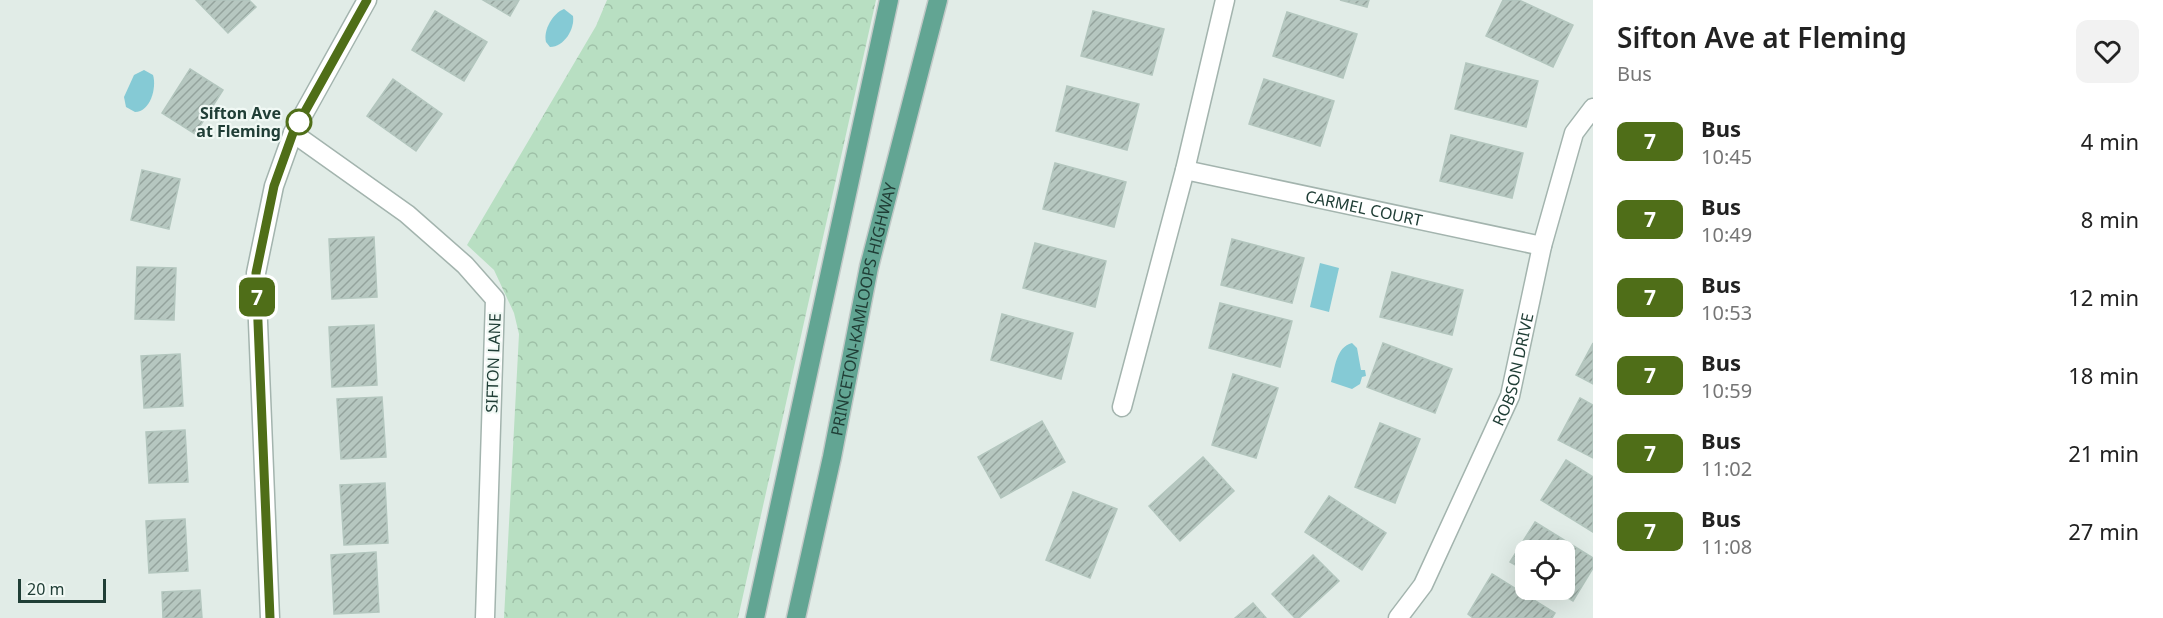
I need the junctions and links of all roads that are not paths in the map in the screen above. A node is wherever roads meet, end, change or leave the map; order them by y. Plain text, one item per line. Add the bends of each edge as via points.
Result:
1 (367, 0) edge
2 (889, 0) edge
3 (938, 0) edge
4 (1225, 0) edge
5 (1593, 108) edge
6 (293, 133) junction
7 (1185, 170) junction
8 (1542, 246) junction
9 (1122, 407) dead end
10 (270, 618) edge
11 (485, 618) edge
12 (755, 618) edge
13 (796, 618) edge
14 (1398, 618) edge

1 - 6 street
2 - 12 main road
3 - 13 main road, PRINCETON-KAMLOOPS HIGHWAY via 869,267
4 - 7 street
5 - 8 street, ROBSON DRIVE via 1574,133
6 - 10 street via 274,186 256,273
6 - 11 street, SIFTON LANE via 407,214 465,265 495,299
7 - 8 street, CARMEL COURT
7 - 9 street
8 - 14 street, ROBSON DRIVE via 1510,396 1423,585

